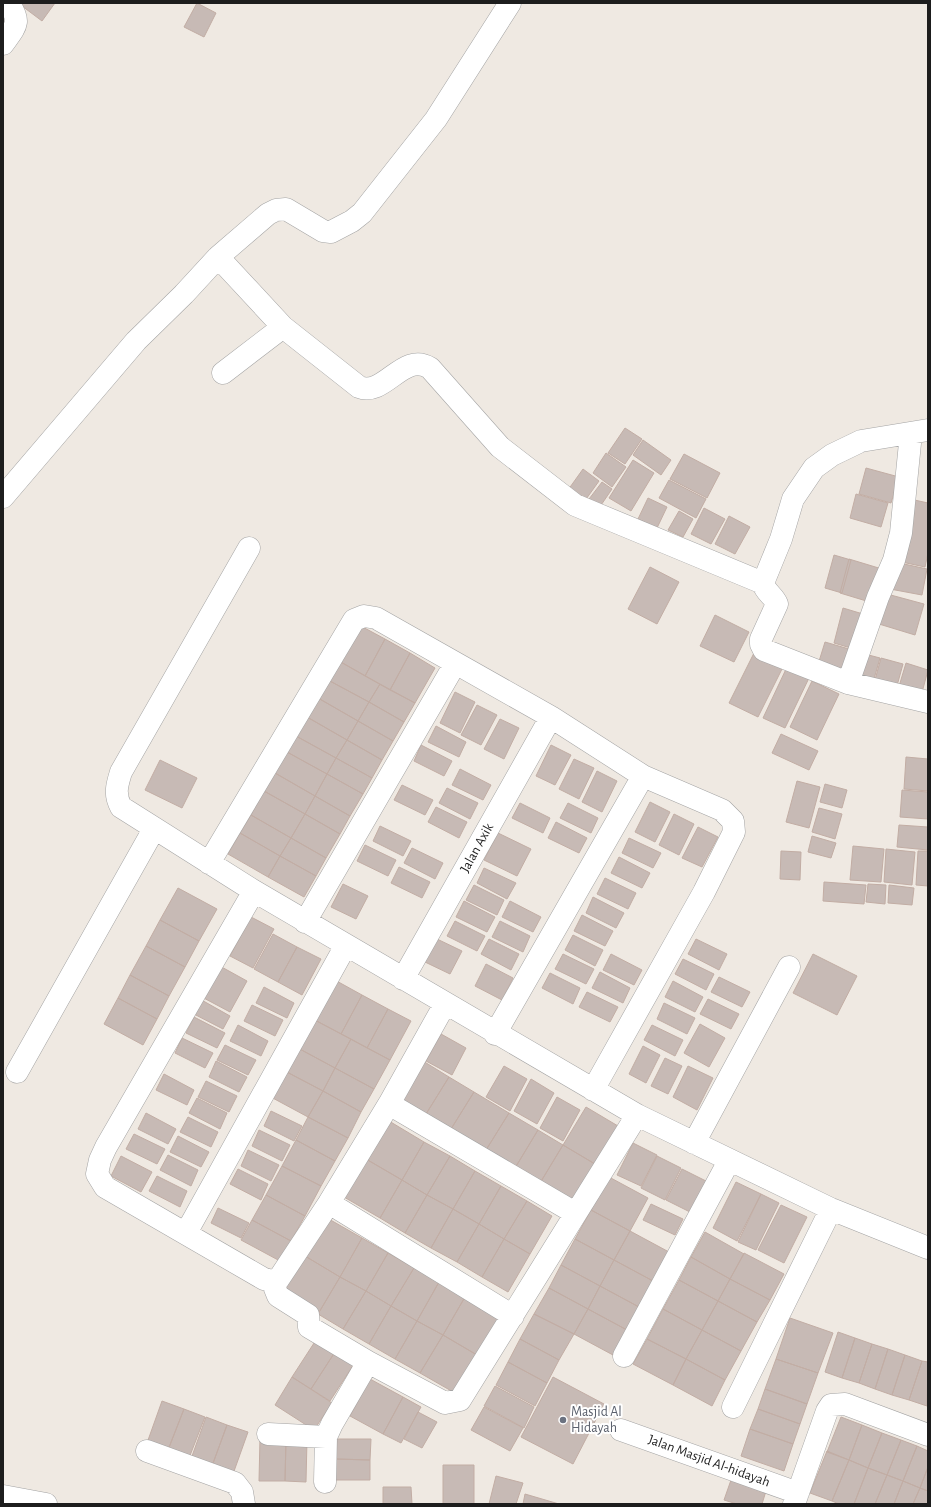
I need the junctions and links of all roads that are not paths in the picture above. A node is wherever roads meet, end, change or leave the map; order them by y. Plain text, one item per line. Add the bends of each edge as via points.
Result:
1 (8, 3) edge
2 (510, 3) edge
3 (3, 44) edge
4 (218, 257) junction
5 (283, 327) junction
6 (223, 373) dead end
7 (919, 431) edge
8 (3, 497) edge
9 (249, 548) dead end
10 (763, 582) junction
11 (455, 664) junction
12 (848, 683) junction
13 (928, 702) edge
14 (551, 717) junction
15 (643, 776) junction
16 (154, 829) junction
17 (210, 863) junction
18 (254, 891) junction
19 (305, 922) junction
20 (346, 944) junction
21 (789, 968) dead end
22 (403, 979) junction
23 (445, 1004) junction
24 (495, 1034) junction
25 (17, 1072) dead end
26 (593, 1090) junction
27 (388, 1104) junction
28 (637, 1116) junction
29 (694, 1143) junction
30 (729, 1161) junction
31 (329, 1203) junction
32 (831, 1209) junction
33 (575, 1214) junction
34 (186, 1233) junction
35 (928, 1248) edge
36 (272, 1281) junction
37 (513, 1316) junction
38 (624, 1356) dead end
39 (368, 1362) junction
40 (733, 1407) dead end
41 (621, 1430) dead end
42 (268, 1434) dead end
43 (928, 1435) edge
44 (326, 1436) junction
45 (147, 1451) dead end
46 (325, 1482) dead end
47 (3, 1496) edge
48 (796, 1498) edge
49 (46, 1504) edge
50 (244, 1504) edge

1 - 3 street via 17,20
2 - 4 street via 436,119 362,213 348,224 331,232 323,231 286,209 276,210
4 - 5 street
4 - 8 street via 136,341
5 - 6 street
5 - 10 street via 364,389 372,389 410,365 425,364 500,447 575,505
7 - 10 street via 861,441 832,455 814,468 793,499 781,539
7 - 12 street via 894,560 878,597
9 - 16 street via 119,777 116,788 120,807
10 - 12 street via 777,604 761,639 764,650
11 - 14 street
11 - 17 street via 376,618 364,616 354,620
11 - 19 street
12 - 13 street
14 - 15 street
14 - 22 street, Jalan Axik
15 - 24 street
15 - 26 street via 722,810 733,821 734,832 704,892
16 - 17 street
16 - 25 street
17 - 18 street
18 - 19 street
18 - 34 street via 106,1147 97,1174 105,1187
19 - 20 street
20 - 22 street
20 - 34 street
21 - 29 street
22 - 23 street
23 - 24 street
23 - 27 street
24 - 26 street
26 - 28 street
27 - 31 street
27 - 33 street
28 - 29 street
28 - 33 street
29 - 30 street
30 - 32 street
30 - 38 street
31 - 36 street via 283,1275
31 - 37 street
32 - 35 street
32 - 40 street
33 - 37 street
34 - 36 street via 264,1279
36 - 39 street via 278,1296 308,1315 309,1327
37 - 39 street via 460,1400 454,1403 446,1403
39 - 44 street
41 - 48 street, Jalan Masjid Al-hidayah
42 - 44 street
43 - 48 street via 845,1404 832,1405 827,1411
44 - 46 street
45 - 50 street via 235,1483 242,1492
47 - 49 street

